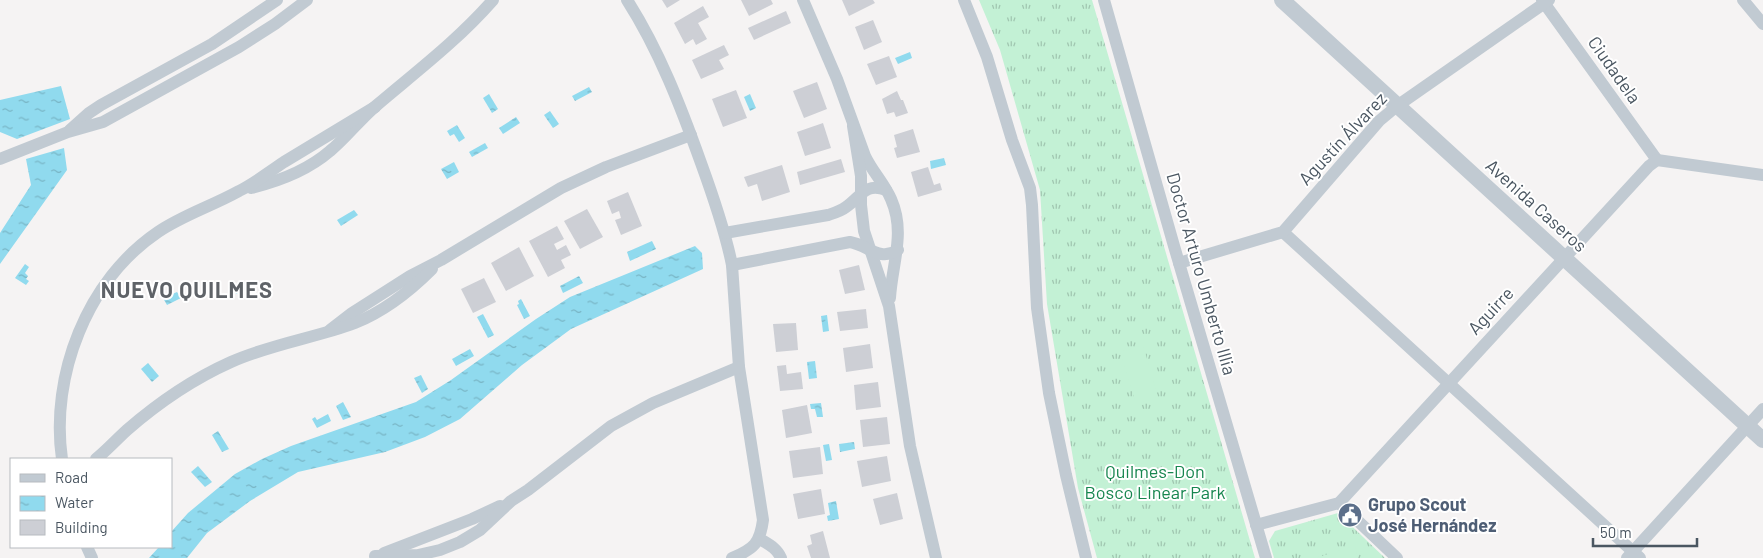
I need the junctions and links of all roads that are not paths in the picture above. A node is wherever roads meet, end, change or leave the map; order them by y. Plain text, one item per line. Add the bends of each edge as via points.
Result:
1 (277, 0) edge
2 (307, 0) edge
3 (493, 0) edge
4 (626, 0) edge
5 (803, 0) edge
6 (964, 0) edge
7 (1104, 0) edge
8 (1282, 0) edge
9 (1743, 0) edge
10 (1545, 1) edge
11 (1763, 24) edge
12 (163, 70) junction
13 (171, 85) junction
14 (1397, 106) junction
15 (853, 126) junction
16 (68, 132) junction
17 (691, 135) junction
18 (1, 160) edge
19 (1656, 160) junction
20 (1763, 175) edge
21 (886, 190) junction
22 (861, 193) junction
23 (1283, 232) junction
24 (725, 233) junction
25 (870, 250) junction
26 (898, 250) junction
27 (1563, 258) junction
28 (1179, 263) junction
29 (732, 265) junction
30 (890, 306) junction
31 (739, 366) junction
32 (1448, 383) junction
33 (1763, 409) edge
34 (1747, 425) junction
35 (1763, 440) edge
36 (62, 458) edge
37 (97, 458) edge
38 (1339, 503) junction
39 (1256, 525) junction
40 (760, 539) junction
41 (1633, 556) edge
42 (372, 557) edge
43 (739, 557) edge
44 (780, 558) edge
45 (936, 558) edge
46 (1086, 558) edge
47 (1266, 558) edge
48 (1397, 558) edge

1 - 12 street via 212,44
2 - 13 street via 239,47
3 - 36 street via 454,41 318,160 286,177 239,191 186,216 152,236 120,265 94,303 73,344 59,421
4 - 17 street via 657,55
5 - 15 street
6 - 46 street via 987,57 1030,188 1036,299 1048,383
7 - 28 street, Doctor Arturo Umberto Illia
8 - 14 street, Avenida Caseros
9 - 11 street
10 - 14 street, Agustín Álvarez
10 - 19 street, Ciudadela
12 - 13 street
12 - 16 street via 89,114
13 - 16 street via 103,122
14 - 23 street, Agustín Álvarez via 1379,121
14 - 27 street, Avenida Caseros
15 - 21 street via 869,164
15 - 22 street
16 - 18 street
17 - 24 street
17 - 37 street via 647,150 561,188 441,260 397,300 361,320 256,352 208,373 141,418
19 - 20 street
19 - 27 street, Aguirre
21 - 22 street via 875,187
21 - 26 street via 897,217
22 - 24 street via 839,212
22 - 25 street via 863,225
23 - 28 street
23 - 32 street
24 - 29 street
25 - 26 street via 884,255
25 - 29 street via 850,242
25 - 30 street
26 - 30 street
27 - 32 street, Aguirre
27 - 34 street, Avenida Caseros
28 - 39 street, Doctor Arturo Umberto Illia
29 - 31 street
30 - 45 street via 910,446
31 - 40 street via 763,520
31 - 42 street via 625,418 595,437 511,501 480,530 460,542 418,555
32 - 38 street, Aguirre
32 - 41 street
33 - 34 street
34 - 35 street, Avenida Caseros
34 - 41 street
38 - 39 street
38 - 48 street
39 - 47 street, Doctor Arturo Umberto Illia
40 - 43 street
40 - 44 street via 773,547

